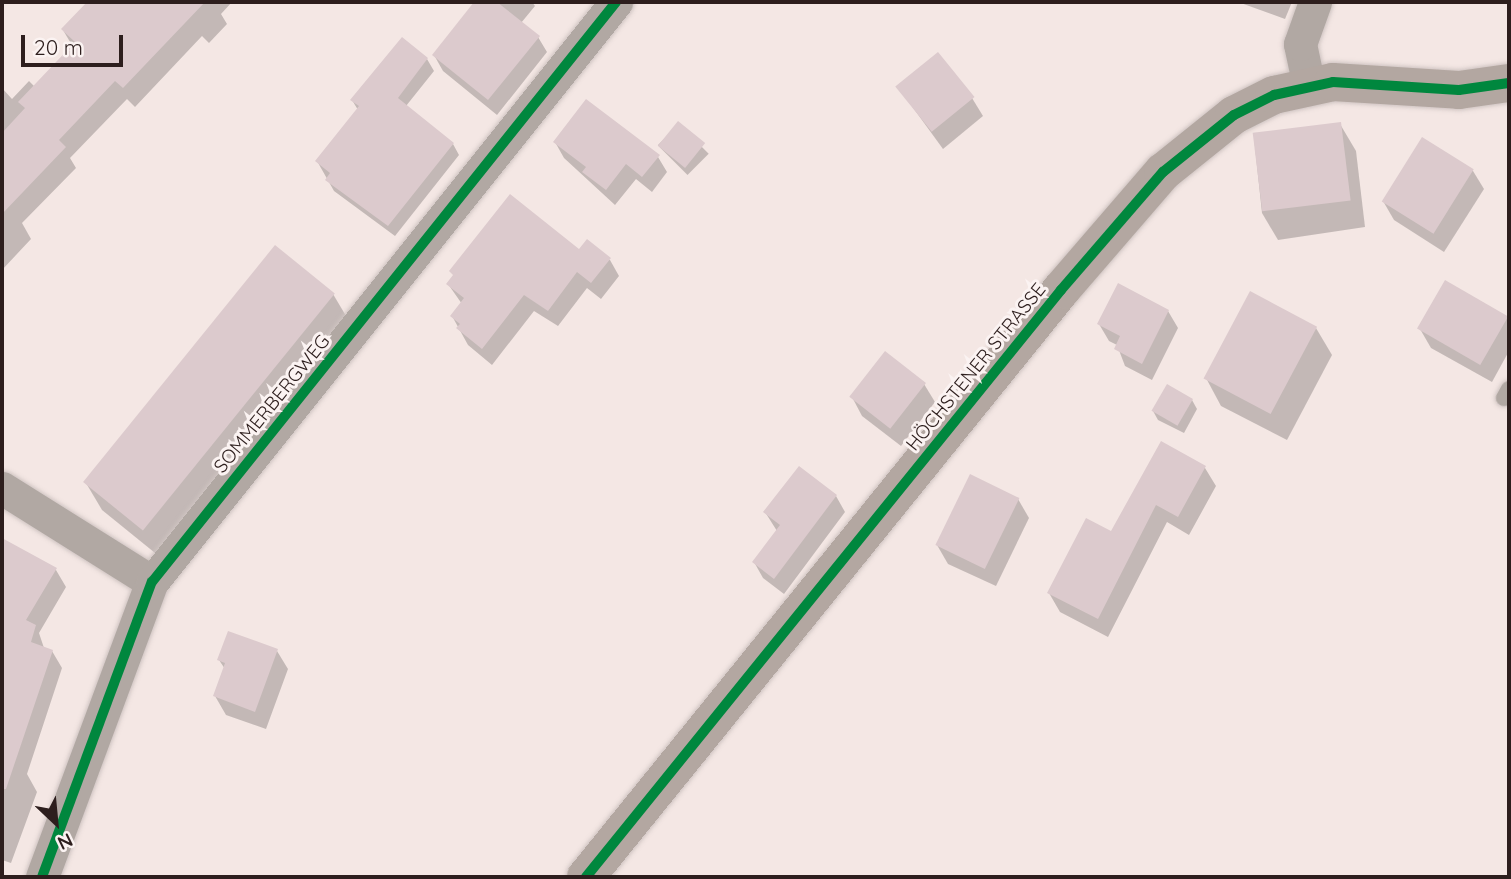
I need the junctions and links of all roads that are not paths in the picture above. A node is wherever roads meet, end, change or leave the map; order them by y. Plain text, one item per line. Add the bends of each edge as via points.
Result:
1 (1315, 2) edge
2 (610, 4) edge
3 (1509, 83) edge
4 (1309, 86) junction
5 (2, 488) edge
6 (152, 582) junction
7 (42, 877) edge
8 (586, 877) edge

1 - 4 street via 1300,44
2 - 6 street, SOMMERBERGWEG
3 - 4 main road, HÖCHSTENER STRASSE via 1459,90 1333,82
4 - 8 main road, HÖCHSTENER STRASSE via 1274,95 1234,115 1163,172 1134,202
5 - 6 street
6 - 7 street, SOMMERBERGWEG

